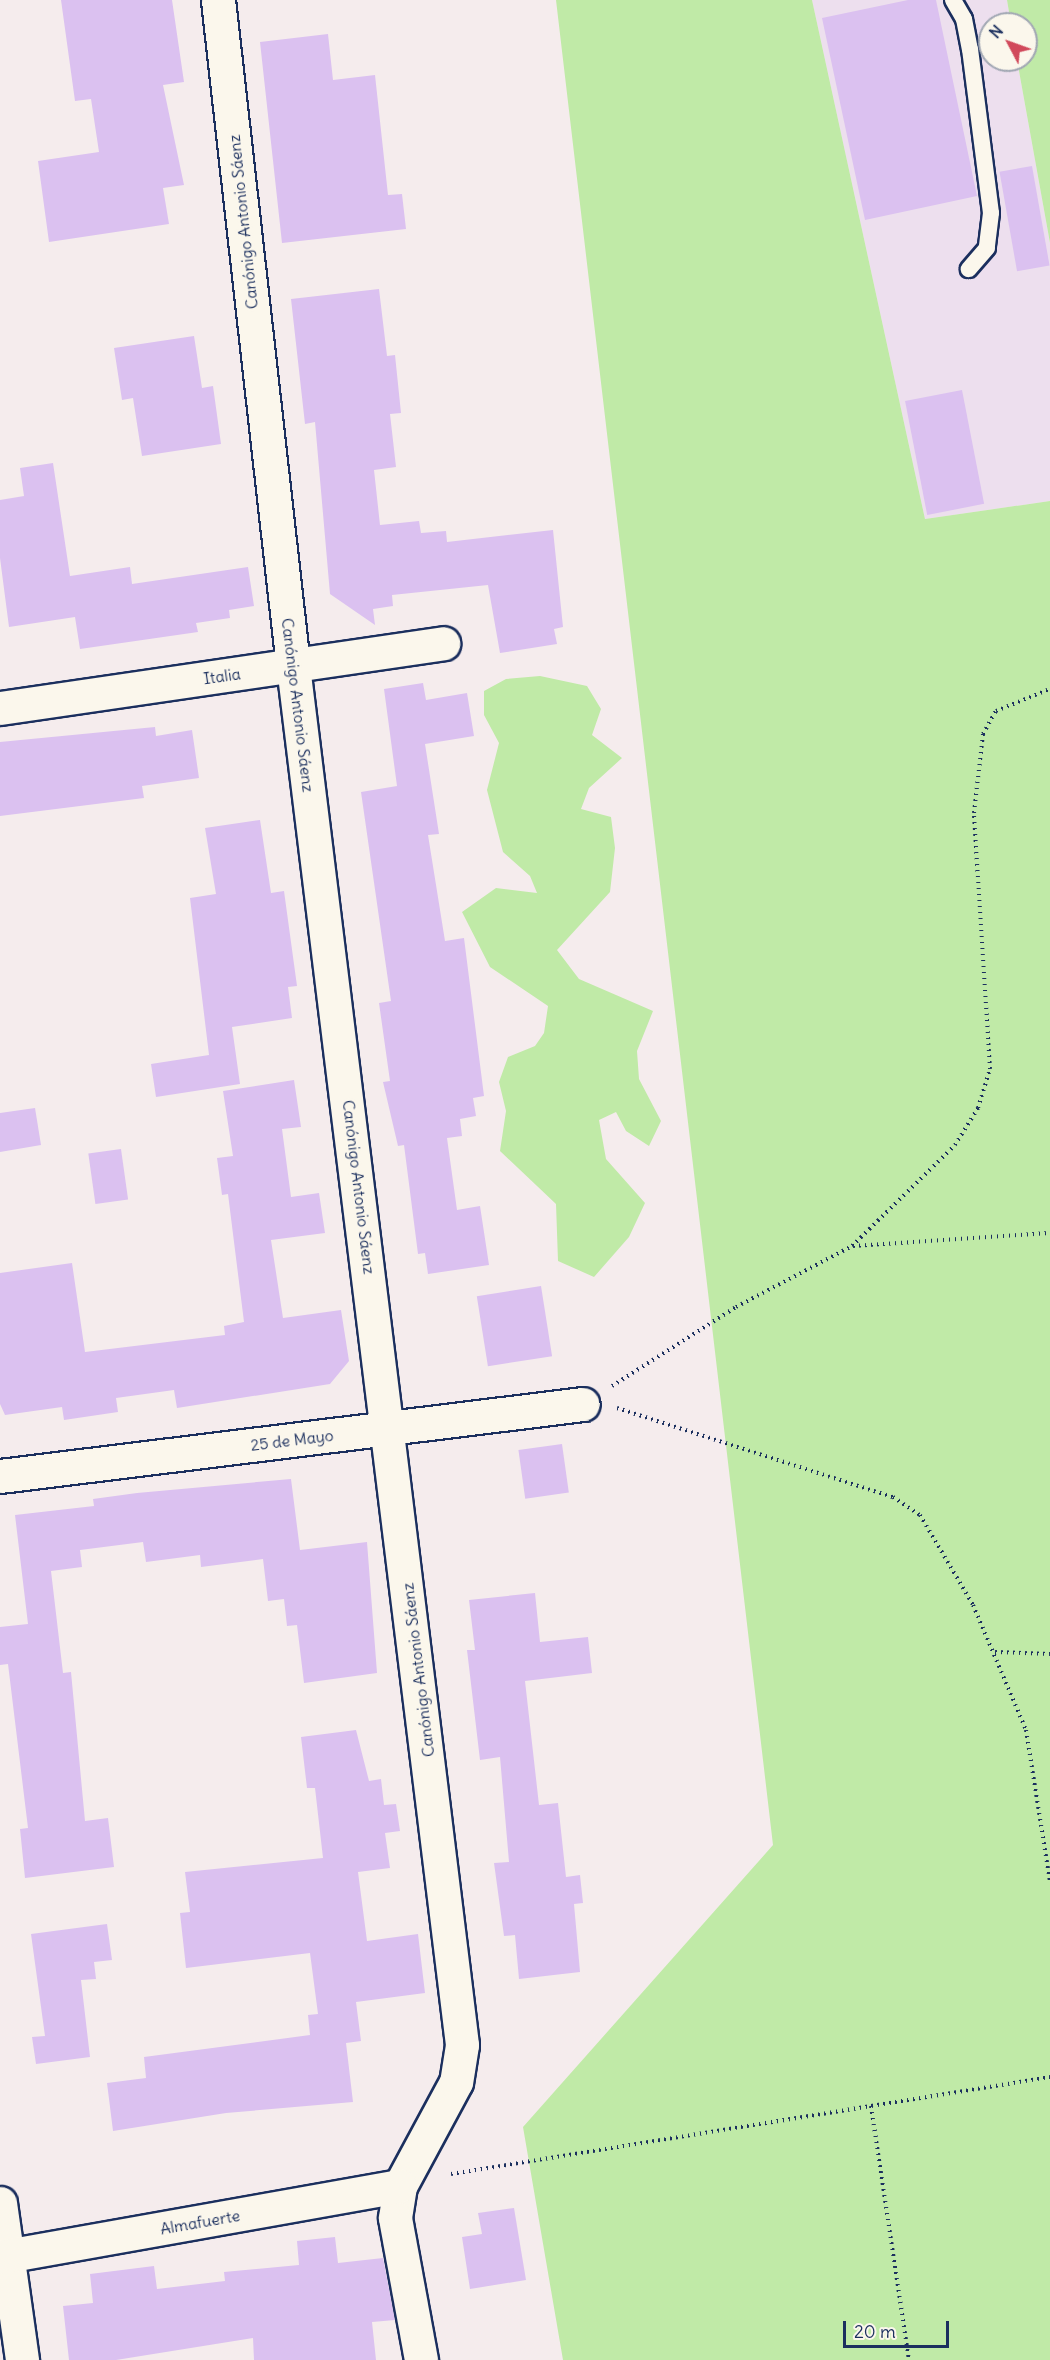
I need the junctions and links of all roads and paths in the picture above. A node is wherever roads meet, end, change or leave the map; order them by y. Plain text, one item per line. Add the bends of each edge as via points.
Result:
1 (219, 0) edge
2 (953, 0) edge
3 (969, 269) dead end
4 (443, 643) dead end
5 (292, 666) junction
6 (1050, 689) edge
7 (0, 708) edge
8 (1050, 1233) edge
9 (852, 1246) junction
10 (583, 1404) junction
11 (390, 1428) junction
12 (0, 1476) edge
13 (995, 1652) junction
14 (1050, 1654) edge
15 (1050, 1881) edge
16 (1050, 2077) edge
17 (871, 2106) junction
18 (451, 2174) dead end
19 (400, 2186) junction
20 (0, 2203) edge
21 (4, 2256) edge
22 (22, 2360) edge
23 (421, 2360) edge
24 (909, 2360) edge

1 - 5 street, Canónigo Antonio Sáenz
2 - 3 lane via 964,19 970,49 991,213 987,248
4 - 5 street, Italia
5 - 7 street, Italia
5 - 11 street, Canónigo Antonio Sáenz
6 - 9 path via 996,711 983,734 974,813 990,1069 978,1108 955,1145
8 - 9 path
9 - 10 path via 736,1307
10 - 11 street, 25 de Mayo
10 - 13 path via 630,1411 893,1497 920,1515 940,1542
11 - 12 street, 25 de Mayo
11 - 19 street, Canónigo Antonio Sáenz via 462,2044 456,2082
13 - 14 path
13 - 15 path via 1026,1730
16 - 17 path
17 - 18 path
17 - 24 path
19 - 21 street, Almafuerte
19 - 23 street, Canónigo Antonio Sáenz via 395,2218
20 - 21 street
21 - 22 street

